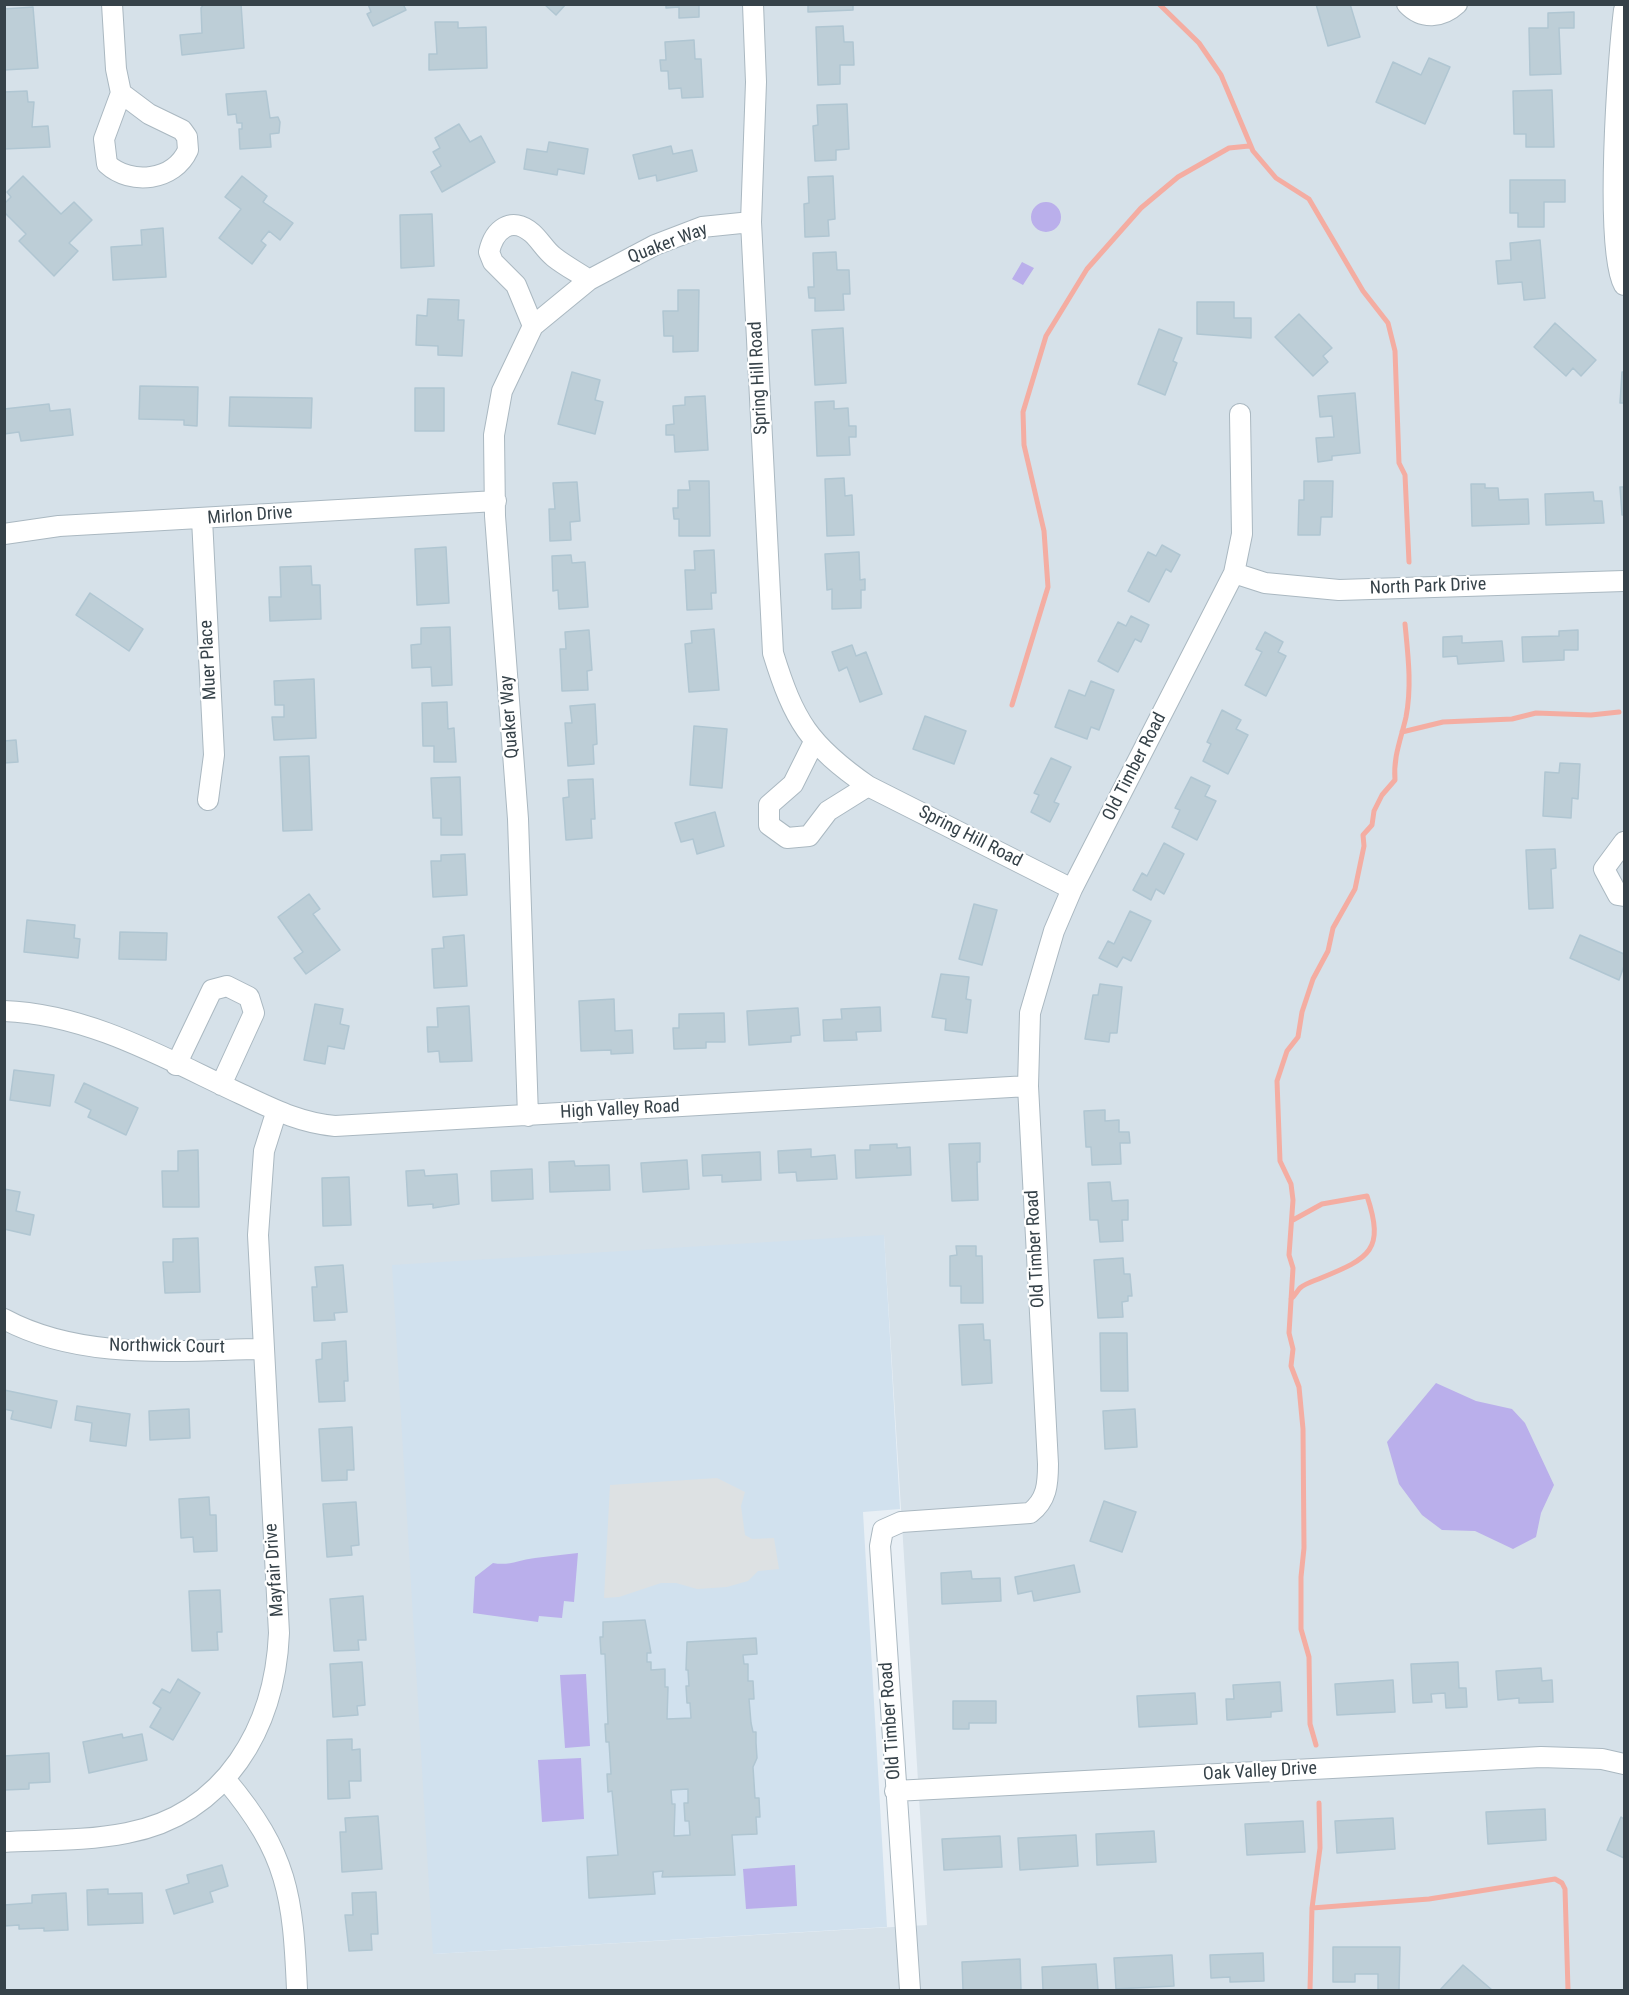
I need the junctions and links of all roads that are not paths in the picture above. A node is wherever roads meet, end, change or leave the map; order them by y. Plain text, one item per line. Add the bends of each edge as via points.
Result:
1 (112, 4) edge
2 (753, 4) edge
3 (1407, 4) edge
4 (1457, 4) edge
5 (1624, 10) edge
6 (121, 93) junction
7 (751, 222) junction
8 (588, 280) junction
9 (1624, 285) edge
10 (533, 326) junction
11 (1240, 414) dead end
12 (496, 501) junction
13 (202, 519) junction
14 (4, 534) edge
15 (1234, 573) junction
16 (1624, 581) edge
17 (814, 742) junction
18 (868, 786) junction
19 (208, 800) dead end
20 (1624, 842) edge
21 (1072, 889) junction
22 (1624, 896) edge
23 (4, 1011) edge
24 (176, 1065) junction
25 (220, 1085) junction
26 (1028, 1086) junction
27 (276, 1113) junction
28 (528, 1116) junction
29 (4, 1319) edge
30 (263, 1348) junction
31 (1624, 1764) edge
32 (226, 1780) junction
33 (895, 1791) junction
34 (4, 1842) edge
35 (297, 1990) edge
36 (910, 1990) edge

1 - 6 street
2 - 7 street, Spring Hill Road via 756,82
3 - 4 street via 1428,16 1449,12
5 - 9 street via 1614,224
6 - 6 street via 104,139 107,164 125,176 165,175 174,170 188,150 187,137 182,130 149,114
7 - 8 street, Quaker Way via 702,227 655,245
7 - 17 street, Spring Hill Road via 773,653 785,691
8 - 10 street, Quaker Way
8 - 10 street via 552,256 531,232 520,226 506,225 497,231 489,252 493,262 516,285
10 - 12 street, Quaker Way via 502,391 494,435
11 - 15 street, Old Timber Road via 1242,534
12 - 13 street, Mirlon Drive
12 - 28 street, Quaker Way via 518,819
13 - 14 street, Mirlon Drive via 60,526
13 - 19 street, Muer Place via 214,755
15 - 16 street, North Park Drive via 1265,584 1339,590
15 - 21 street, Old Timber Road
17 - 18 street, Spring Hill Road
17 - 18 street via 793,784 769,805 769,825 787,838 809,836 828,811
18 - 21 street, Spring Hill Road
20 - 22 street via 1604,868 1618,895
21 - 26 street, Old Timber Road via 1054,931 1030,1013
23 - 24 street, High Valley Road via 74,1020
24 - 25 street, High Valley Road
24 - 25 street via 212,990 227,986 249,997 254,1013
25 - 27 street, High Valley Road
26 - 28 street, High Valley Road
26 - 33 street, Old Timber Road via 1047,1490 1030,1513 901,1522 883,1530 880,1546
27 - 28 street, High Valley Road via 335,1126
27 - 30 street, Mayfair Drive via 264,1151 258,1235
29 - 30 street, Northwick Court via 54,1339 134,1351
30 - 32 street, Mayfair Drive via 278,1665 260,1726
31 - 33 street, Oak Valley Drive via 1541,1756
32 - 34 street, Mayfair Drive via 187,1808 146,1828 99,1837
32 - 35 street via 255,1815 282,1869 291,1907
33 - 36 street, Old Timber Road

